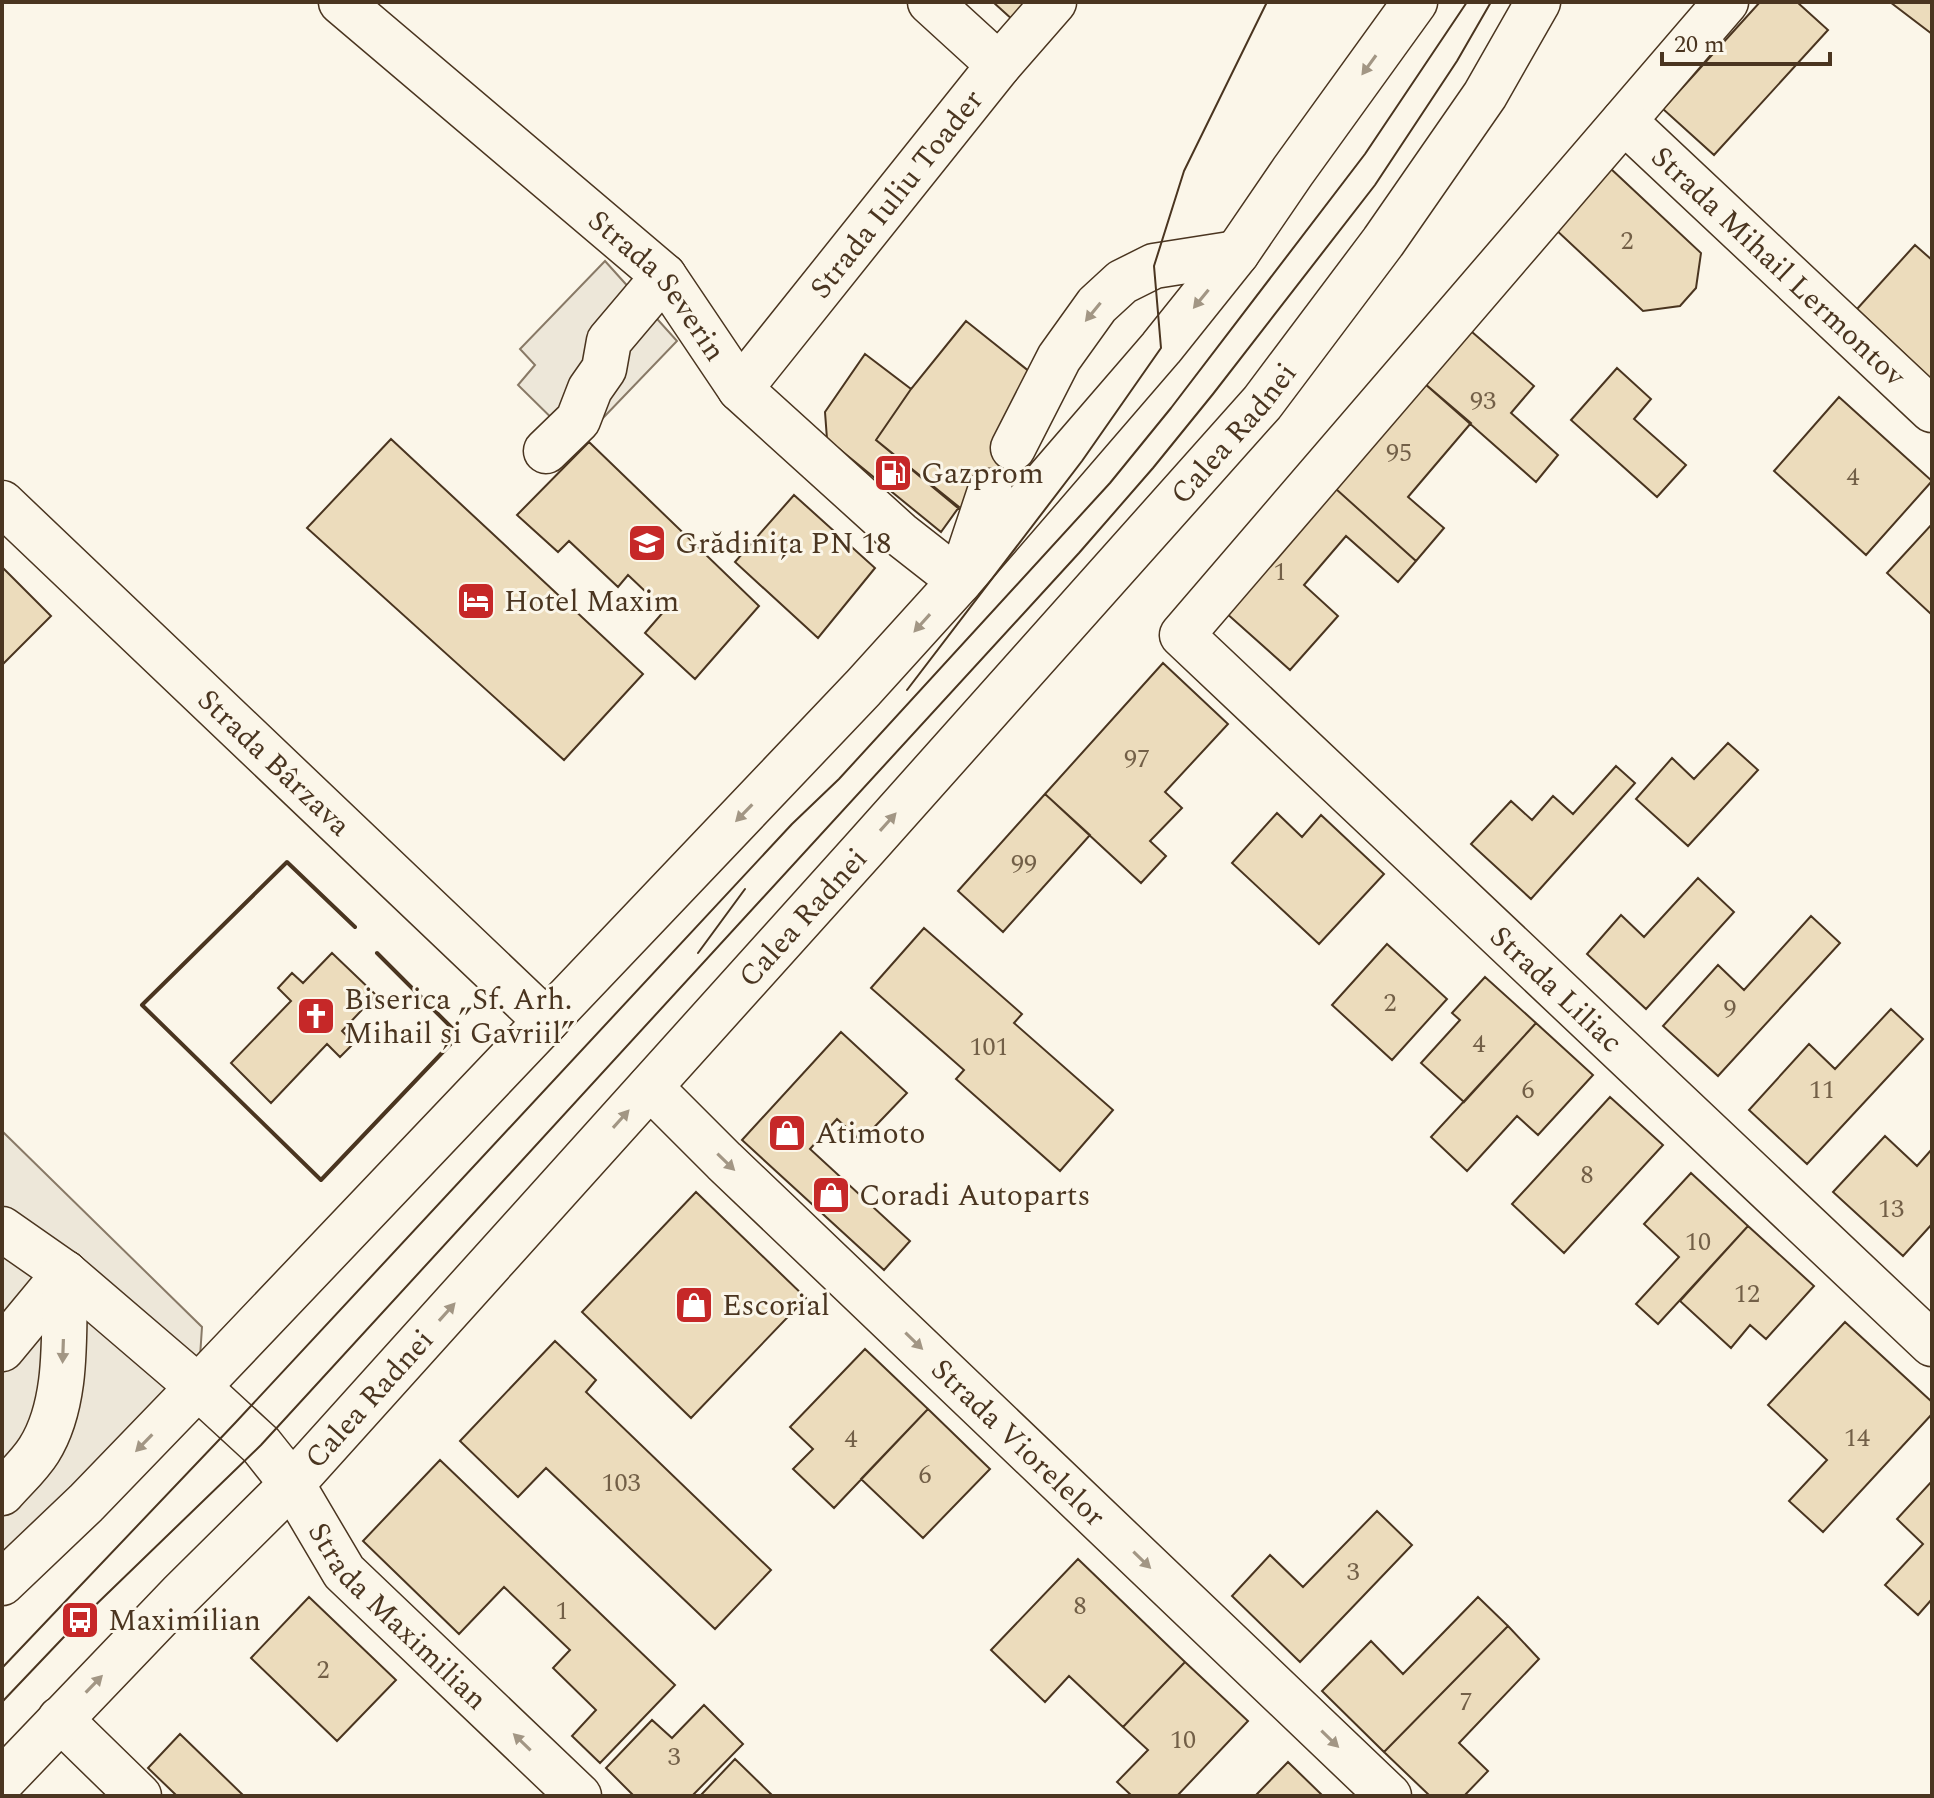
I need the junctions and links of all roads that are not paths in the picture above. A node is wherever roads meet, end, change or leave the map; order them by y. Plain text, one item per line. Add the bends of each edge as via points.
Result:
1 (341, 2) edge
2 (930, 2) edge
3 (1054, 2) edge
4 (1415, 2) edge
5 (1538, 2) edge
6 (1726, 2) edge
7 (999, 65) junction
8 (1624, 121) junction
9 (1237, 253) junction
10 (664, 276) junction
11 (740, 389) junction
12 (1932, 410) edge
13 (1013, 448) dead end
14 (546, 451) dead end
15 (990, 491) dead end
16 (2, 503) edge
17 (960, 581) junction
18 (546, 1021) junction
19 (650, 1087) junction
20 (2, 1229) edge
21 (65, 1273) junction
22 (1932, 1344) edge
23 (2, 1349) edge
24 (198, 1387) junction
25 (292, 1484) junction
26 (2, 1493) edge
27 (2, 1583) edge
28 (60, 1719) junction
29 (8, 1785) edge
30 (139, 1796) edge
31 (579, 1796) edge
32 (1389, 1796) edge

1 - 10 street, Strada Severin
2 - 7 street
3 - 7 street, Strada Iuliu Toader
4 -> 9 street
19 -> 5 street, Calea Radnei via 1262,403 1485,95
6 - 8 street
7 - 11 street, Strada Iuliu Toader
8 - 12 street, Strada Mihail Lermontov
8 - 22 street, Strada Liliac via 1182,635
9 -> 13 street via 1154,266 1122,282 1097,305 1059,358
9 -> 17 street
10 - 11 street, Strada Severin
10 - 14 street via 609,341 604,369 578,420
11 - 17 street, Strada Severin via 900,534
15 - 17 street
16 - 18 street, Strada Bârzava
17 -> 18 street
18 - 24 street
25 -> 19 street, Calea Radnei
19 -> 32 street, Strada Viorelelor
20 - 21 street, Strada Maximilian
21 - 23 street
21 - 24 street, Strada Maximilian
21 -> 26 street via 62,1386 39,1451
24 - 25 street, Strada Maximilian via 261,1445
24 -> 27 street
28 -> 25 street, Calea Radnei
31 -> 25 street, Strada Maximilian via 344,1572
28 - 29 street, Calea Radnei
28 - 30 street

